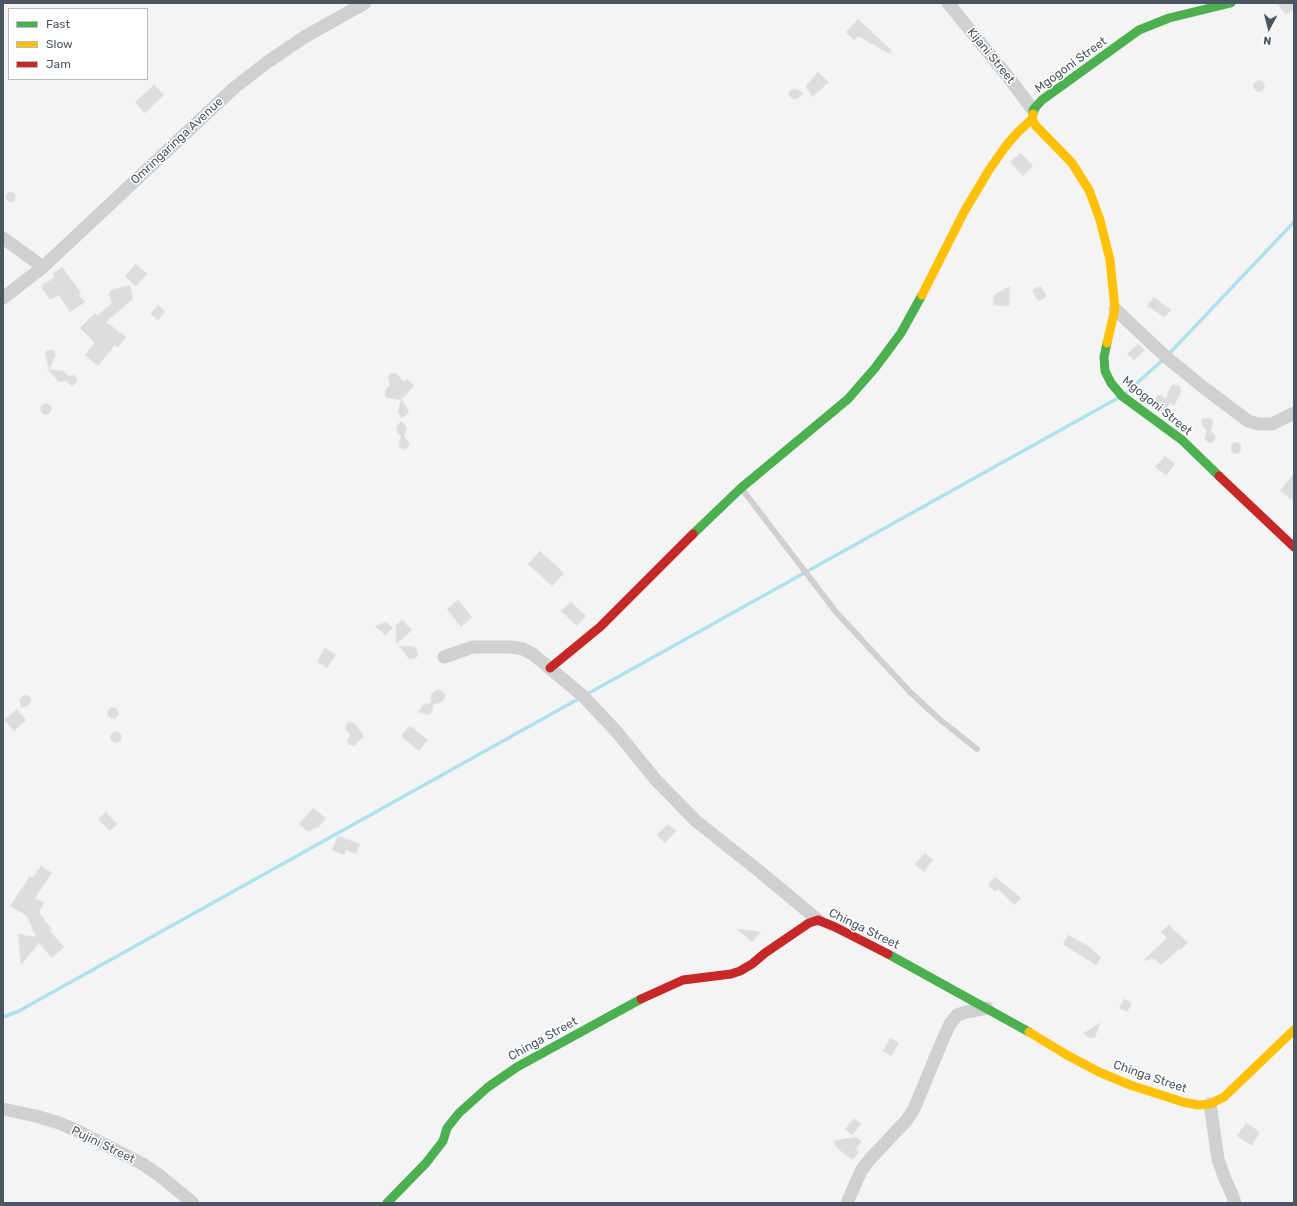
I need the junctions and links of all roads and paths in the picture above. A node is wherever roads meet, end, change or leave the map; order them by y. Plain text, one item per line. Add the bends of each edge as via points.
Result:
1 (365, 3) edge
2 (948, 3) edge
3 (1230, 3) edge
4 (1033, 115) junction
5 (3, 238) edge
6 (43, 267) junction
7 (3, 298) edge
8 (1116, 309) junction
9 (1294, 413) edge
10 (741, 488) junction
11 (1294, 547) edge
12 (444, 657) dead end
13 (550, 668) junction
14 (977, 749) dead end
15 (818, 920) junction
16 (987, 1008) junction
17 (1294, 1030) edge
18 (1210, 1104) junction
19 (3, 1109) edge
20 (193, 1203) edge
21 (387, 1203) edge
22 (847, 1203) edge
23 (1235, 1203) edge

1 - 6 street, Omringaringa Avenue via 306,36 234,88
2 - 4 street, Kijani Street via 1010,78
3 - 4 street, Mgogoni Street via 1170,18 1139,30 1042,100
4 - 8 street, Mgogoni Street via 1036,126 1072,163 1089,190 1110,260
4 - 10 street via 989,170 964,212 901,333 875,368 848,399
5 - 6 street
6 - 7 street, Omringaringa Avenue
8 - 9 street via 1166,357 1248,421 1272,424
8 - 11 street, Mgogoni Street via 1104,356 1111,383 1122,396 1182,440
10 - 13 street via 600,627
10 - 14 lane via 836,612 910,692
12 - 13 street via 473,647 512,647 534,655
13 - 15 street via 583,696 655,779 696,821
15 - 16 street, Chinga Street via 881,950
15 - 21 street, Chinga Street via 809,923 740,971 683,980 669,986 517,1067 488,1087 459,1113 447,1128 443,1142
16 - 18 street, Chinga Street via 1099,1072 1160,1096 1193,1104
16 - 22 street via 957,1015 950,1024 914,1110 866,1165
17 - 18 street via 1224,1097
18 - 23 street via 1218,1159
19 - 20 street, Pujini Street via 36,1116 80,1132 141,1163

